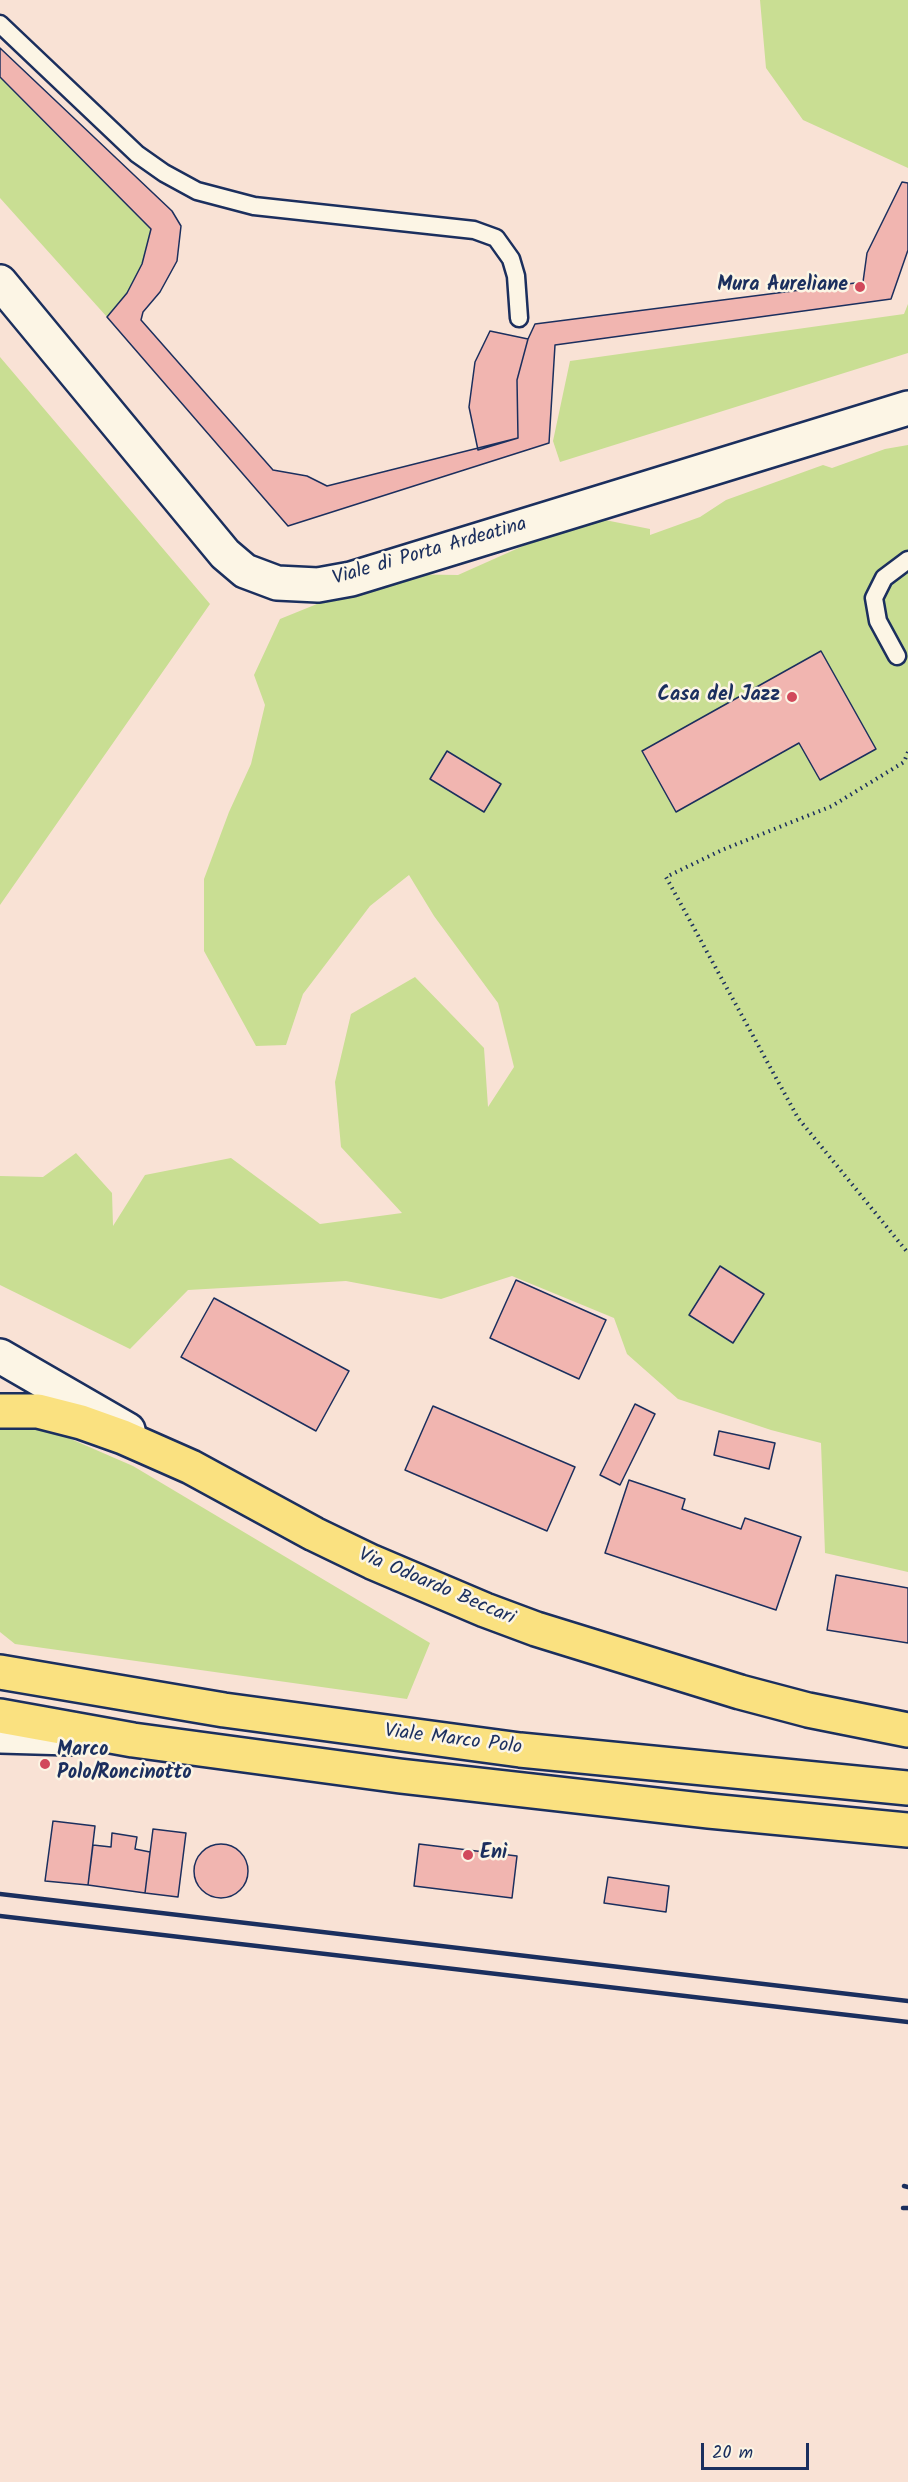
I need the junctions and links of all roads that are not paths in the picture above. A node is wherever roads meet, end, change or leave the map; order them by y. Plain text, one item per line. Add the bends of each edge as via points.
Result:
1 (0, 24) edge
2 (0, 282) edge
3 (519, 318) dead end
4 (908, 408) edge
5 (908, 560) edge
6 (897, 656) dead end
7 (1, 1357) edge
8 (0, 1412) edge
9 (191, 1467) junction
10 (0, 1672) edge
11 (0, 1716) edge
12 (908, 1730) edge
13 (0, 1736) edge
14 (133, 1740) junction
15 (908, 1788) edge
16 (908, 1830) edge

1 - 3 lane via 137,153 197,191 254,206 474,231 496,238 511,259 516,276
2 - 4 street, Viale di Porta Ardeatina via 225,554 245,571 277,583 318,585 351,579
5 - 6 lane via 884,578 874,598 878,621
7 - 9 street, Via Odoardo Beccari
8 - 9 main road via 38,1411 70,1418
9 - 12 main road, Via Odoardo Beccari via 372,1562 536,1629 740,1692
10 - 15 main road, Viale Marco Polo via 224,1710 520,1750
11 - 14 main road, Viale Marco Polo
13 - 14 street, Viale Marco Polo
14 - 16 main road, Viale Marco Polo via 501,1788

